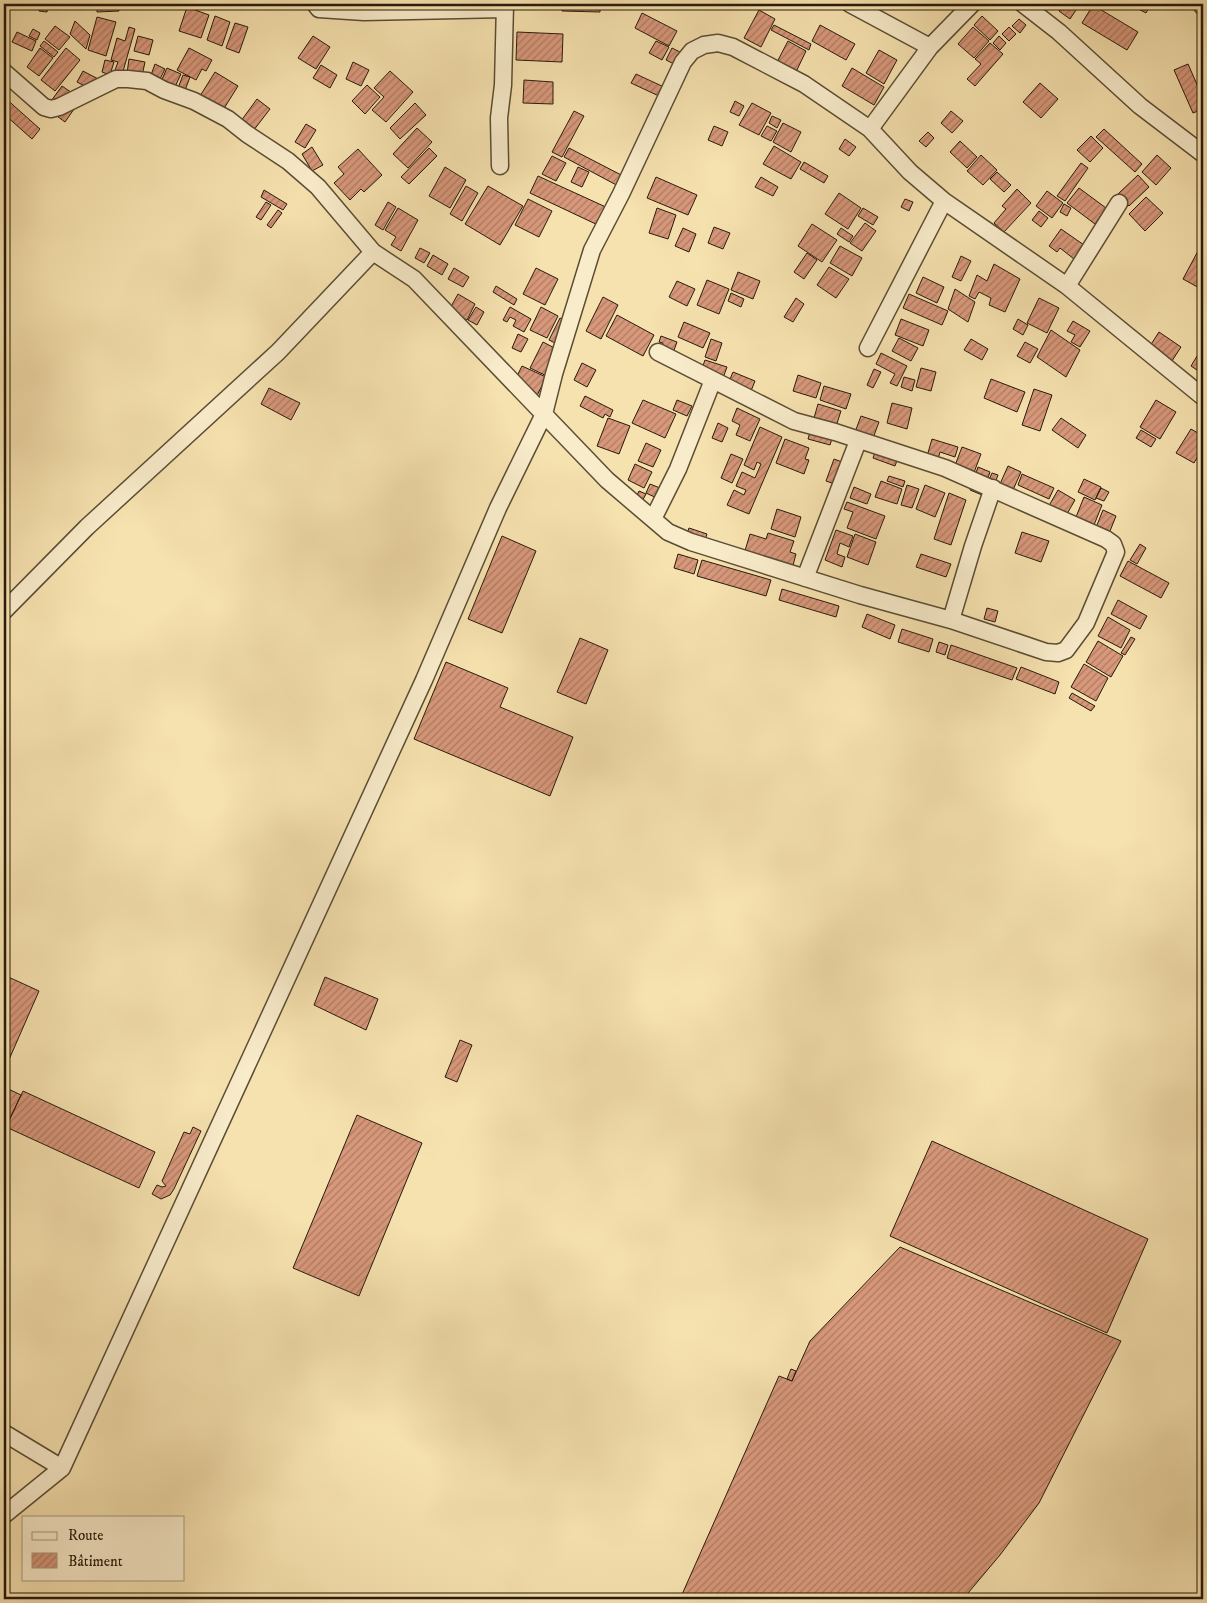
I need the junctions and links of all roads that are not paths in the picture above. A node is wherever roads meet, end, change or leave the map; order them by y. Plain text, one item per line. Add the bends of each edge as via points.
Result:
1 (315, 4) edge
2 (850, 4) edge
3 (972, 4) edge
4 (1022, 4) edge
5 (505, 6) edge
6 (930, 47) junction
7 (4, 72) edge
8 (870, 129) junction
9 (1203, 154) edge
10 (500, 166) dead end
11 (944, 201) junction
12 (1118, 203) dead end
13 (373, 252) junction
14 (1067, 286) junction
15 (868, 348) dead end
16 (658, 352) dead end
17 (713, 380) junction
18 (1203, 397) edge
19 (544, 414) junction
20 (858, 441) junction
21 (993, 488) junction
22 (653, 519) junction
23 (805, 578) junction
24 (4, 611) edge
25 (951, 620) junction
26 (4, 1433) edge
27 (62, 1468) junction
28 (4, 1515) edge

1 - 5 street via 319,9 364,12
2 - 6 street
3 - 6 street
4 - 9 street via 1059,32 1140,106
5 - 10 street
6 - 8 street
7 - 13 street via 44,107 51,109 116,79 147,81 194,101 228,119 288,161 318,187
8 - 11 street via 910,172
8 - 19 street via 804,84 733,47 718,43 692,51 683,62 592,250
11 - 14 street
11 - 15 street
12 - 14 street
13 - 19 street via 414,279
13 - 24 street via 278,352 88,528
14 - 18 street
16 - 17 street
17 - 20 street via 794,421
17 - 22 street via 678,469
19 - 22 street via 607,480
19 - 27 street via 498,508 420,689
20 - 21 street via 945,468
20 - 23 street
21 - 25 street
21 - 25 street via 1106,539 1116,552 1086,623 1066,650 1046,652
22 - 23 street via 668,532 690,542
23 - 25 street
26 - 27 street
27 - 28 street

